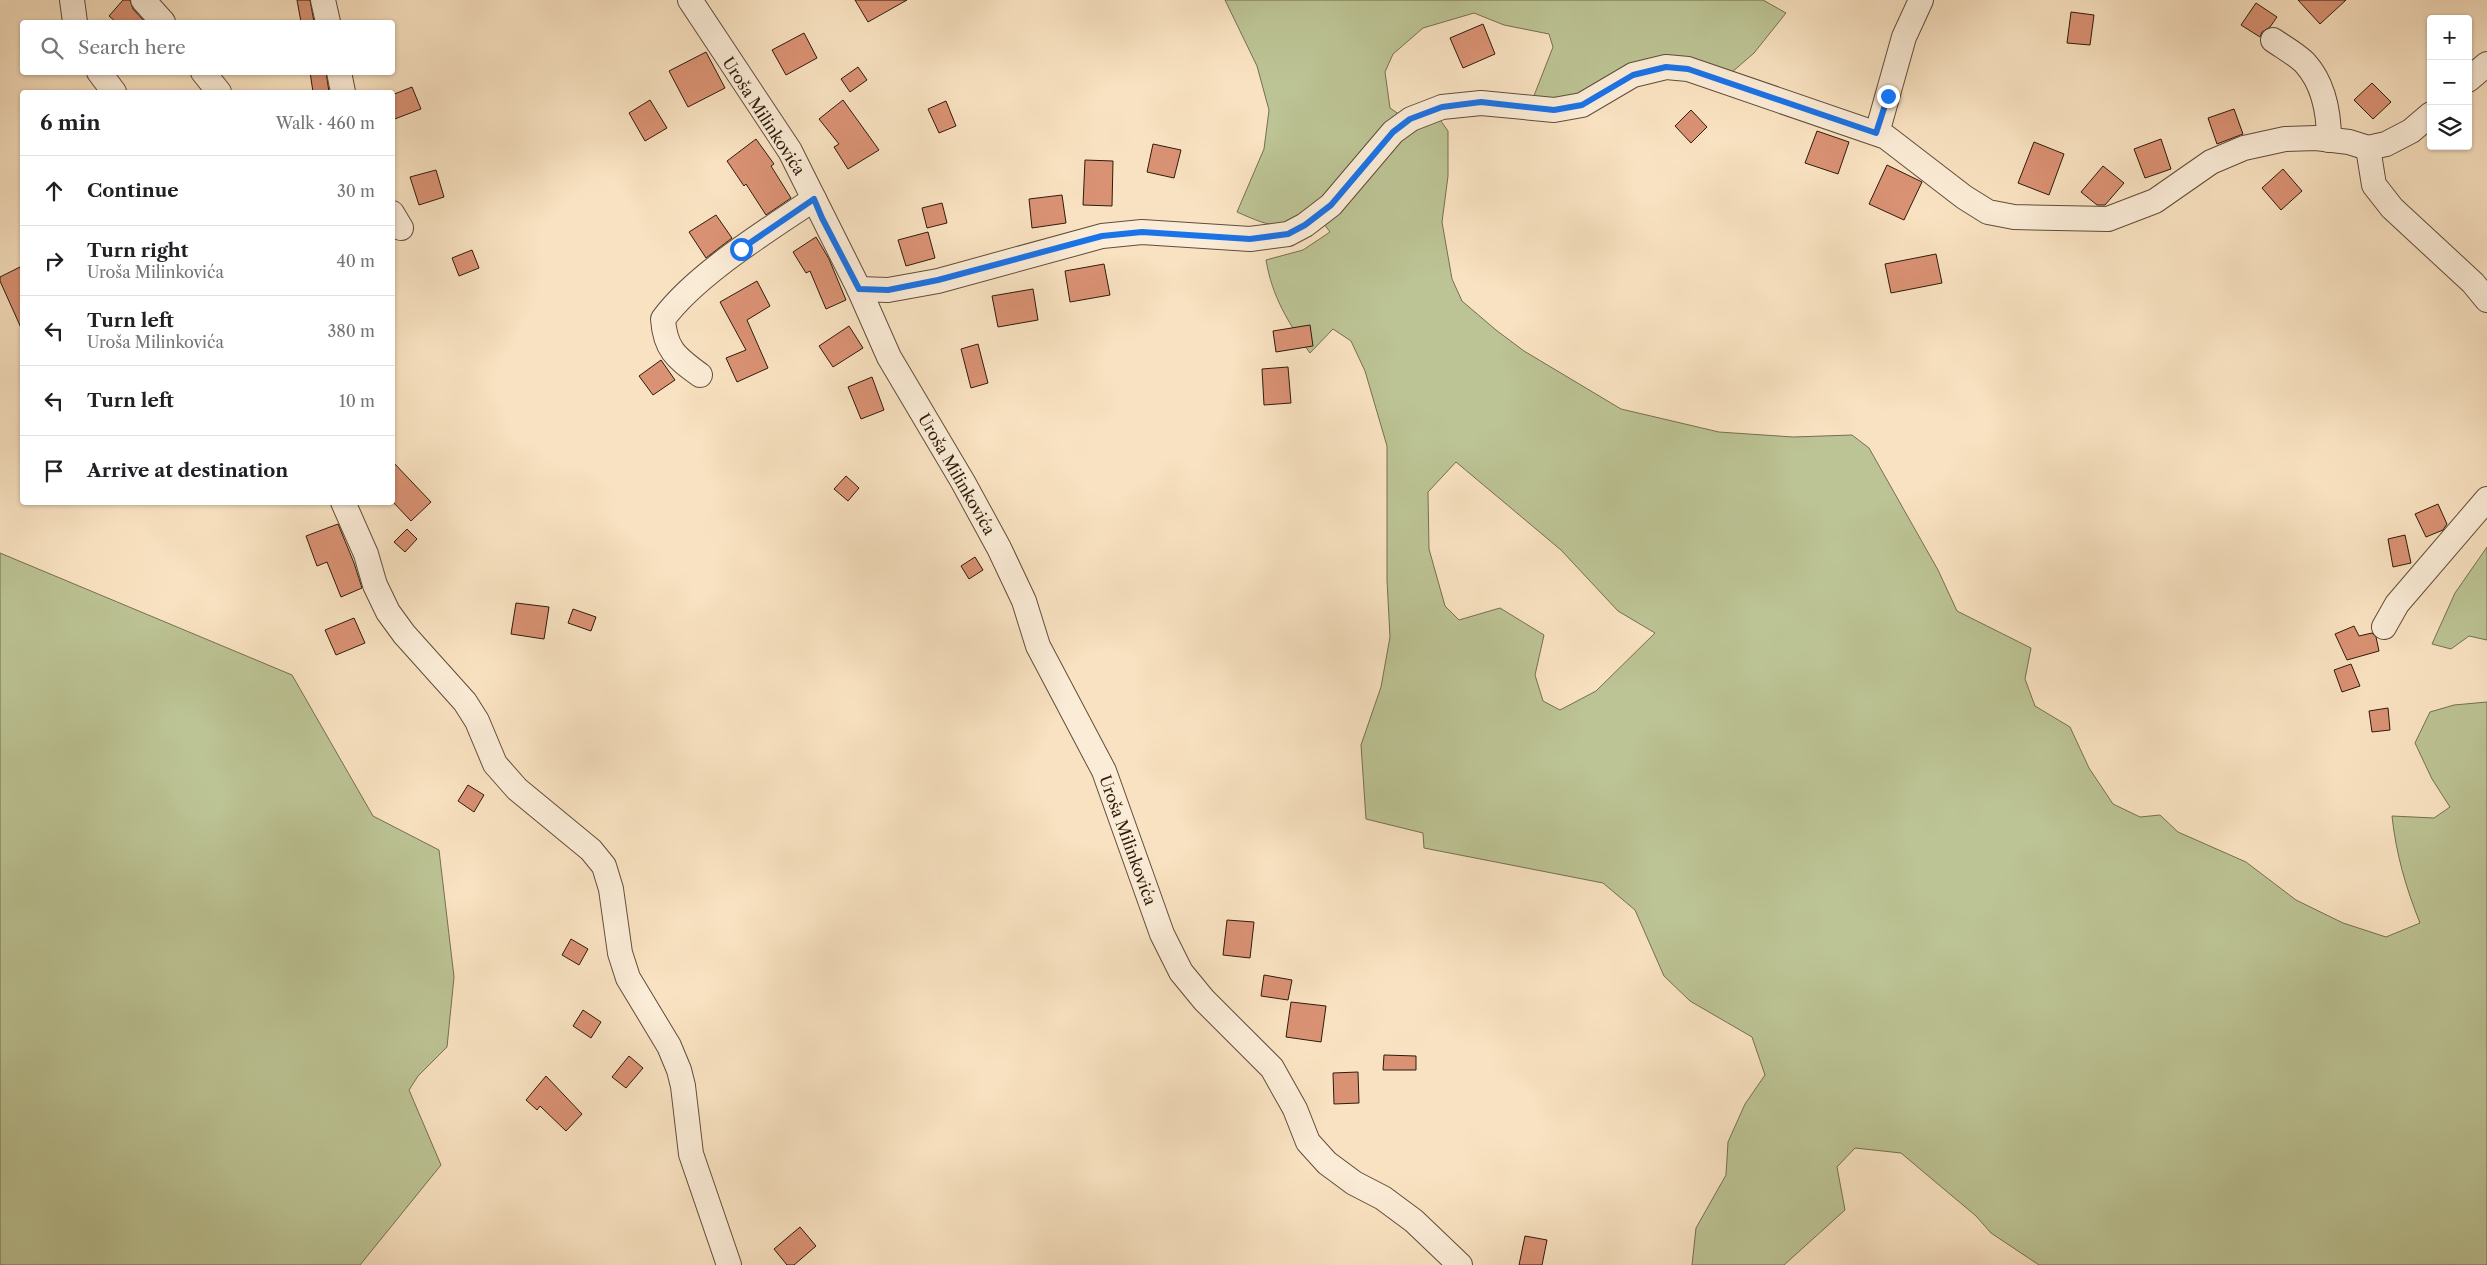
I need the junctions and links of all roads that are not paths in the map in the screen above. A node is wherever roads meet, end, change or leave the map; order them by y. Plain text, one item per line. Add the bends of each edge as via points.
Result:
1 (72, 0) edge
2 (144, 0) edge
3 (323, 0) edge
4 (690, 0) edge
5 (1920, 0) edge
6 (75, 20) edge
7 (161, 20) edge
8 (328, 20) edge
9 (2273, 40) dead end
10 (2487, 64) edge
11 (101, 75) edge
12 (205, 75) edge
13 (340, 75) edge
14 (2472, 77) edge
15 (112, 90) edge
16 (216, 90) edge
17 (343, 90) edge
18 (2427, 118) edge
19 (1876, 133) junction
20 (2329, 140) junction
21 (2368, 148) junction
22 (814, 199) junction
23 (859, 289) junction
24 (2487, 300) edge
25 (700, 375) dead end
26 (2487, 498) edge
27 (344, 505) edge
28 (2384, 627) dead end
29 (729, 1265) edge
30 (1460, 1265) edge

1 - 6 street
2 - 7 street
3 - 8 street
4 - 22 street, Uroša Milinkovića via 790,151
5 - 19 street via 1904,37
9 - 20 street via 2305,63 2319,86 2329,114
10 - 14 street
11 - 15 street
12 - 16 street
13 - 17 street
18 - 21 street via 2411,132 2386,144
19 - 20 street via 1988,212 2051,219 2108,219 2155,201 2211,162 2244,148 2285,139
19 - 23 street via 1688,69 1666,67 1633,75 1582,105 1554,110 1481,102 1442,107 1410,119 1393,132 1331,205 1288,234 1250,239 1142,232 1102,236 938,280 888,290
20 - 21 street
21 - 24 street via 2374,185 2380,193
22 - 23 street, Uroša Milinkovića
22 - 25 street via 714,271 675,304 663,319 664,336 674,356
23 - 30 street, Uroša Milinkovića via 889,357 964,482 999,548 1024,601 1038,646 1104,770 1162,934 1181,972 1217,1014 1272,1068 1295,1109 1308,1142 1327,1163 1414,1220
26 - 28 street via 2397,604
27 - 29 street via 388,612 464,702 495,764 517,789 591,850 604,866 611,889 620,953 628,978 669,1046 679,1070 691,1154

